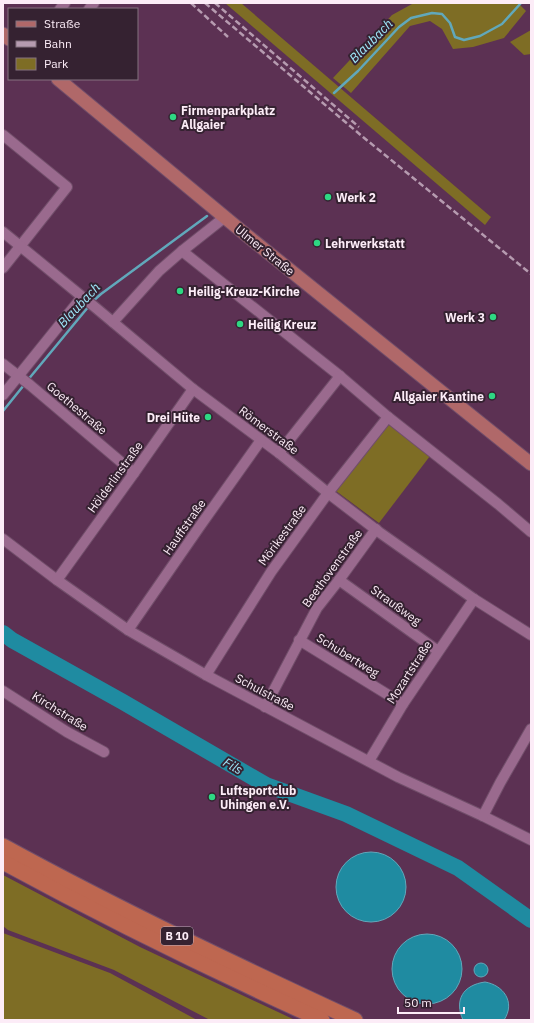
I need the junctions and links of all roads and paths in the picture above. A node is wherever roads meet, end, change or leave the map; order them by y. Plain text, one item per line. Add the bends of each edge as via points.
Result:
1 (59, 80) edge
2 (3, 135) edge
3 (225, 217) junction
4 (3, 232) edge
5 (20, 246) junction
6 (182, 251) junction
7 (3, 268) edge
8 (88, 301) junction
9 (113, 322) junction
10 (3, 364) edge
11 (340, 376) junction
12 (24, 380) junction
13 (193, 389) junction
14 (3, 395) edge
15 (388, 417) junction
16 (261, 440) junction
17 (279, 454) junction
18 (531, 464) edge
19 (134, 473) junction
20 (328, 493) junction
21 (376, 529) junction
22 (531, 532) edge
23 (3, 539) edge
24 (57, 580) junction
25 (339, 580) junction
26 (474, 599) junction
27 (128, 630) junction
28 (531, 634) edge
29 (299, 640) junction
30 (438, 652) junction
31 (206, 675) junction
32 (3, 691) edge
33 (403, 704) junction
34 (265, 707) junction
35 (531, 729) edge
36 (104, 752) dead end
37 (369, 761) junction
38 (483, 816) junction
39 (531, 840) edge
40 (3, 846) edge
41 (3, 862) edge
42 (322, 1020) edge
43 (354, 1020) edge

1 - 3 main road, Ulmer Straße
2 - 5 street via 67,187
3 - 6 street
3 - 18 main road, Ulmer Straße
4 - 5 street, Römerstraße
5 - 7 street
5 - 8 street, Römerstraße
6 - 9 street via 159,271
6 - 11 street
8 - 9 street, Römerstraße
8 - 12 street
9 - 13 street, Römerstraße
10 - 12 street, Goethestraße
11 - 15 street
11 - 17 street
12 - 14 street
12 - 19 street, Goethestraße
13 - 16 street, Römerstraße
13 - 19 street, Hölderlinstraße
15 - 20 street, Mörikestraße
15 - 22 street
16 - 17 street, Römerstraße
16 - 27 street, Hauffstraße
17 - 20 street, Römerstraße
19 - 24 street, Hölderlinstraße
20 - 21 street, Römerstraße
20 - 31 street, Mörikestraße via 271,572
21 - 25 street, Beethovenstraße
21 - 26 street, Römerstraße
23 - 24 street, Schulstraße
24 - 27 street, Schulstraße
25 - 29 street, Beethovenstraße via 317,608
25 - 30 street, Straußweg
26 - 28 street, Römerstraße
26 - 30 street, Mozartstraße
27 - 31 street, Schulstraße
29 - 33 street, Schubertweg
29 - 34 street, Beethovenstraße
30 - 33 street, Mozartstraße
31 - 34 street, Schulstraße
32 - 36 street, Kirchstraße via 67,732
33 - 37 street, Mozartstraße
34 - 37 street, Schulstraße
35 - 38 street
37 - 38 street, Schulstraße
38 - 39 street, Schulstraße
40 - 43 highway, B 10 via 244,969
41 - 42 highway, B 10 via 108,918

